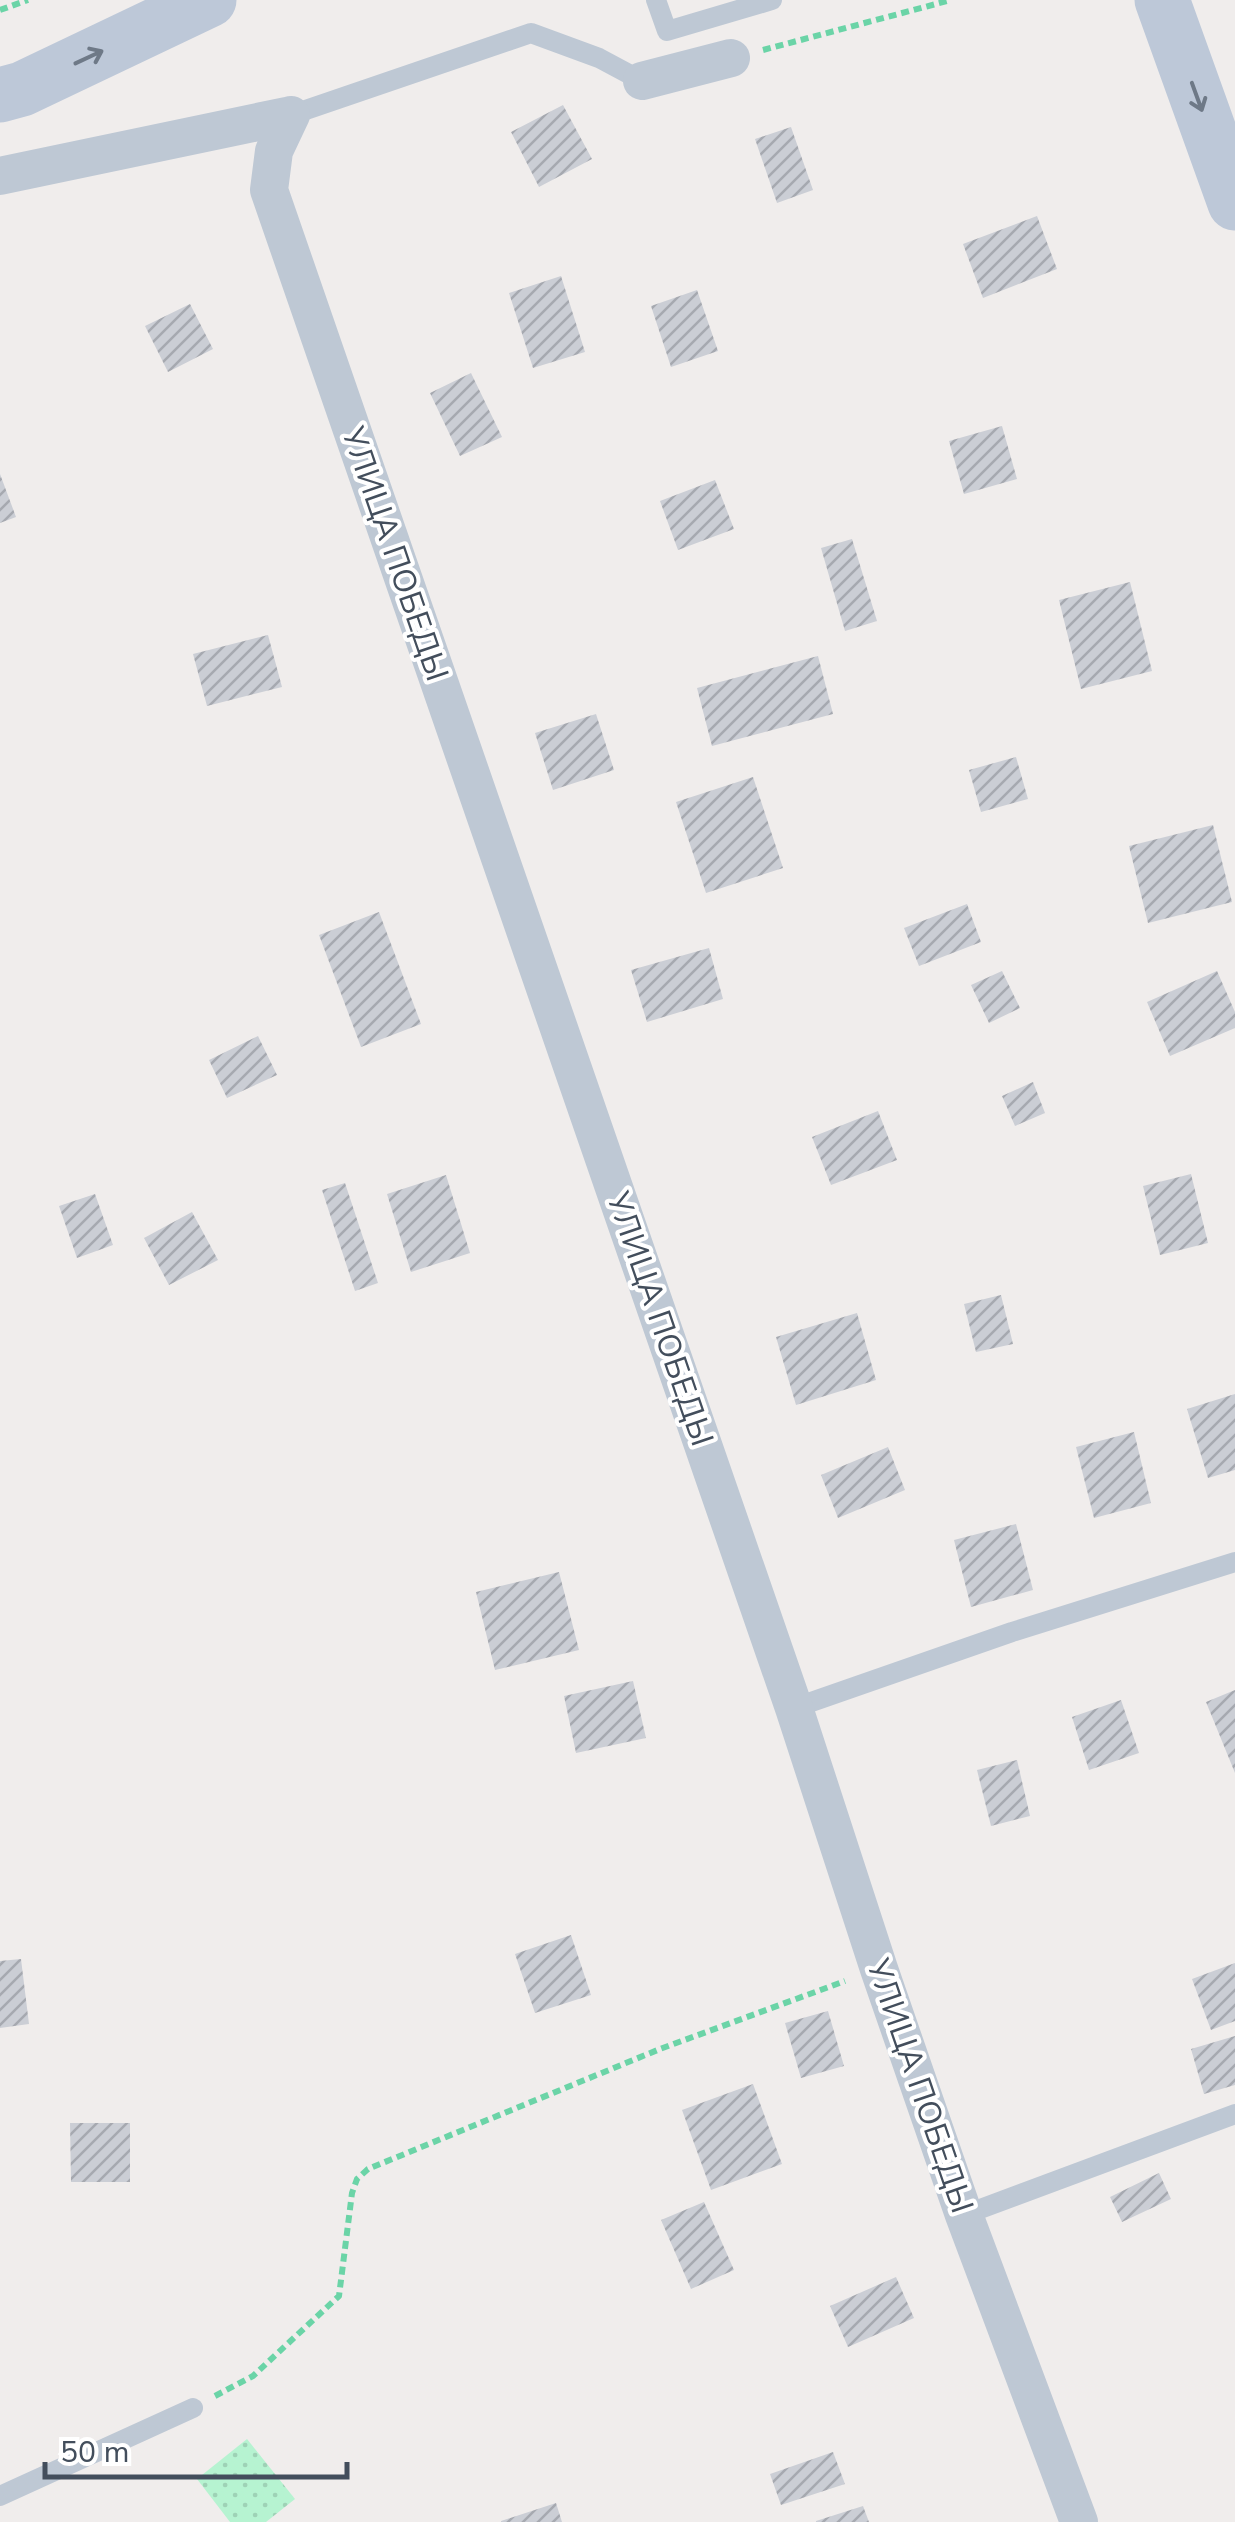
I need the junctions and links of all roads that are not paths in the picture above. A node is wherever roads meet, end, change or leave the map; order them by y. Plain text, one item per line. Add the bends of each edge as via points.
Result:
1 (124, 0) edge
2 (210, 0) edge
3 (656, 0) edge
4 (772, 0) edge
5 (1162, 3) edge
6 (0, 57) edge
7 (731, 58) road end
8 (642, 81) joint
9 (0, 95) edge
10 (291, 115) junction
11 (0, 176) edge
12 (1235, 204) edge
13 (1235, 1562) edge
14 (794, 1708) junction
15 (1235, 2114) edge
16 (964, 2215) junction
17 (192, 2408) road end
18 (0, 2496) edge
19 (1079, 2522) edge

1 - 6 street
9 -> 2 street
3 - 4 lane via 667,31
5 -> 12 street
7 - 8 street
8 - 10 lane via 531,32
10 - 11 street
10 - 14 street, УЛИЦА ПОБЕДЫ via 274,151 269,190
13 - 14 lane
14 - 16 street, УЛИЦА ПОБЕДЫ
15 - 16 lane
16 - 19 street, УЛИЦА ПОБЕДЫ
17 - 18 lane

